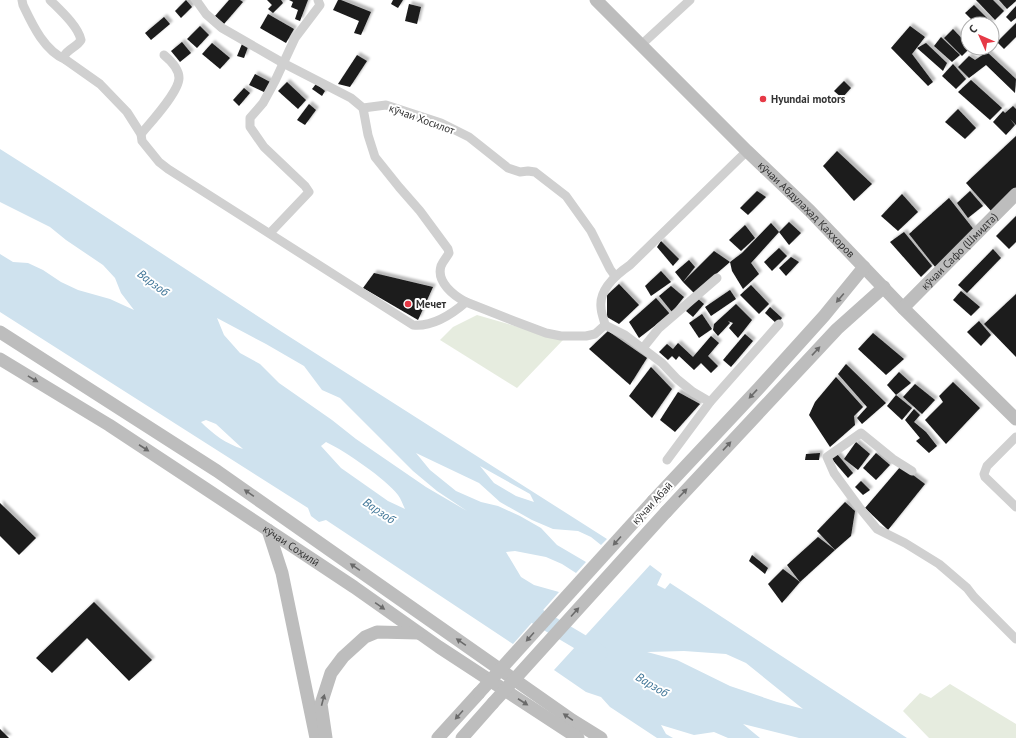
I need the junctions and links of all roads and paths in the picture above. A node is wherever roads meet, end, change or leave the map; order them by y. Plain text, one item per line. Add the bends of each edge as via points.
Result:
1 (22, 0) edge
2 (50, 0) edge
3 (196, 0) edge
4 (318, 0) edge
5 (596, 0) edge
6 (690, 0) edge
7 (641, 45) junction
8 (164, 55) dead end
9 (66, 60) junction
10 (283, 63) junction
11 (363, 108) junction
12 (141, 134) junction
13 (747, 152) junction
14 (1016, 194) edge
15 (270, 233) junction
16 (864, 267) junction
17 (615, 276) junction
18 (717, 278) dead end
19 (884, 287) junction
20 (466, 302) junction
21 (903, 308) junction
22 (779, 324) dead end
23 (605, 326) junction
24 (0, 332) edge
25 (643, 348) junction
26 (29, 350) junction
27 (0, 359) edge
28 (17, 369) junction
29 (710, 402) junction
30 (1016, 419) edge
31 (1016, 438) edge
32 (667, 460) dead end
33 (912, 471) dead end
34 (1016, 506) edge
35 (268, 530) junction
36 (418, 633) junction
37 (1016, 639) edge
38 (316, 738) edge
39 (326, 738) edge
40 (438, 738) edge
41 (462, 738) edge
42 (578, 738) edge
43 (600, 738) edge

1 - 9 street via 41,39 57,56
2 - 9 street via 80,34 81,40 78,45 67,50 64,56
3 - 10 street via 218,25
4 - 10 street via 320,5 295,38
5 - 7 main road, кӯчаи Абдулаҳад Қаҳҳоров
6 - 7 street
7 - 13 main road, кӯчаи Абдулаҳад Қаҳҳоров
8 - 12 street via 174,64 179,77 177,87
9 - 12 street via 100,84 127,112
10 - 11 street via 351,98
10 - 15 street via 263,103 250,118 250,127 264,147 309,192
11 - 17 street, кӯчаи Хосилот via 386,104 441,124 469,137 508,168 520,172 535,172 566,196 591,231
11 - 20 street via 375,157 448,249 449,253 440,271 443,281 457,298
12 - 15 street via 145,145 168,169
13 - 16 main road, кӯчаи Абдулаҳад Қаҳҳоров via 810,211
13 - 17 street via 630,265
14 - 21 main road, кӯчаи Сафо (Шмидта)
15 - 20 street via 413,325 422,326 450,315
16 - 19 main road, кӯчаи Абдулаҳад Қаҳҳоров
16 -> 40 main road, кӯчаи Абаӣ, bridge via 819,322
17 - 23 street via 604,292 600,306
18 - 25 street via 659,328
19 - 21 main road, кӯчаи Абдулаҳад Қаҳҳоров
41 -> 19 main road, кӯчаи Абаӣ, bridge via 666,512 837,329
20 - 23 street via 520,324 561,336 596,334
21 - 30 main road, кӯчаи Абдулаҳад Қаҳҳоров
22 - 29 street
23 - 25 street via 626,335
24 - 26 main road
25 - 29 street via 693,392
26 - 28 main road via 22,354
43 -> 26 main road via 218,471
27 - 28 main road, кӯчаи Соҳилӣ
28 -> 35 main road, кӯчаи Соҳилӣ via 109,425
29 - 32 street
31 - 34 street via 987,466 984,474
33 - 37 street via 861,433 827,457 834,473 877,528 939,564
35 -> 36 main road, кӯчаи Соҳилӣ
35 - 38 main road via 282,572
39 -> 36 main road via 321,704 331,673 343,657 365,638 377,632
36 -> 42 main road, кӯчаи Соҳилӣ

